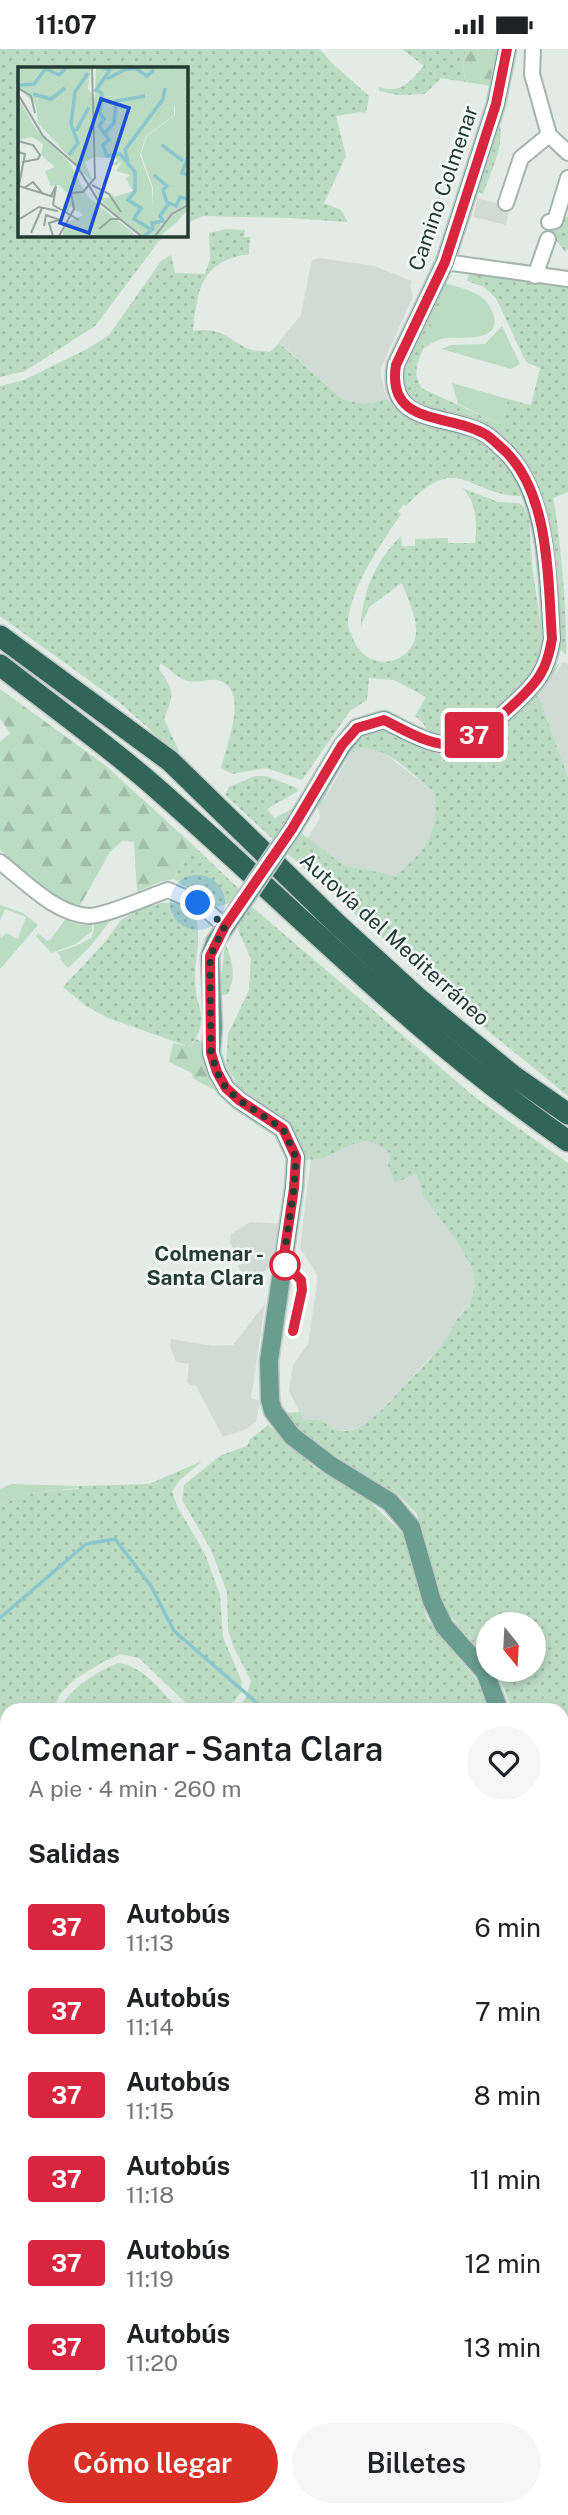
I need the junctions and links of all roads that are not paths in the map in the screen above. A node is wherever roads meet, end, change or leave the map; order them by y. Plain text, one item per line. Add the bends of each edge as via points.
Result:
1 (506, 49) edge
2 (533, 49) edge
3 (549, 135) junction
4 (568, 153) edge
5 (568, 178) edge
6 (506, 203) dead end
7 (549, 222) dead end
8 (548, 239) dead end
9 (445, 262) junction
10 (535, 276) junction
11 (568, 279) edge
12 (0, 635) edge
13 (0, 665) edge
14 (0, 862) edge
15 (225, 926) junction
16 (568, 1114) edge
17 (568, 1141) edge
18 (496, 1703) edge

1 - 9 main road, Camino Colmenar via 496,104
2 - 3 street via 532,74
3 - 4 street
3 - 6 street via 521,158
5 - 7 street via 555,221
8 - 10 street
9 - 10 street
9 - 15 main road, Camino Colmenar, bridge via 396,365 397,392 414,411 484,434 521,471 543,534 552,639 549,654 540,676 525,693 461,743 423,738 384,720 357,728
10 - 11 street
12 - 16 highway, Autovía del Mediterráneo via 170,761 419,999
13 - 17 highway via 153,785 346,962 503,1095
14 - 15 street via 58,907 74,913 92,916 168,890 198,903
15 - 18 main road, Camino Colmenar via 210,956 211,1053 226,1088 283,1129 296,1157 269,1361 270,1400 292,1436 390,1502 411,1527 444,1626 485,1672

